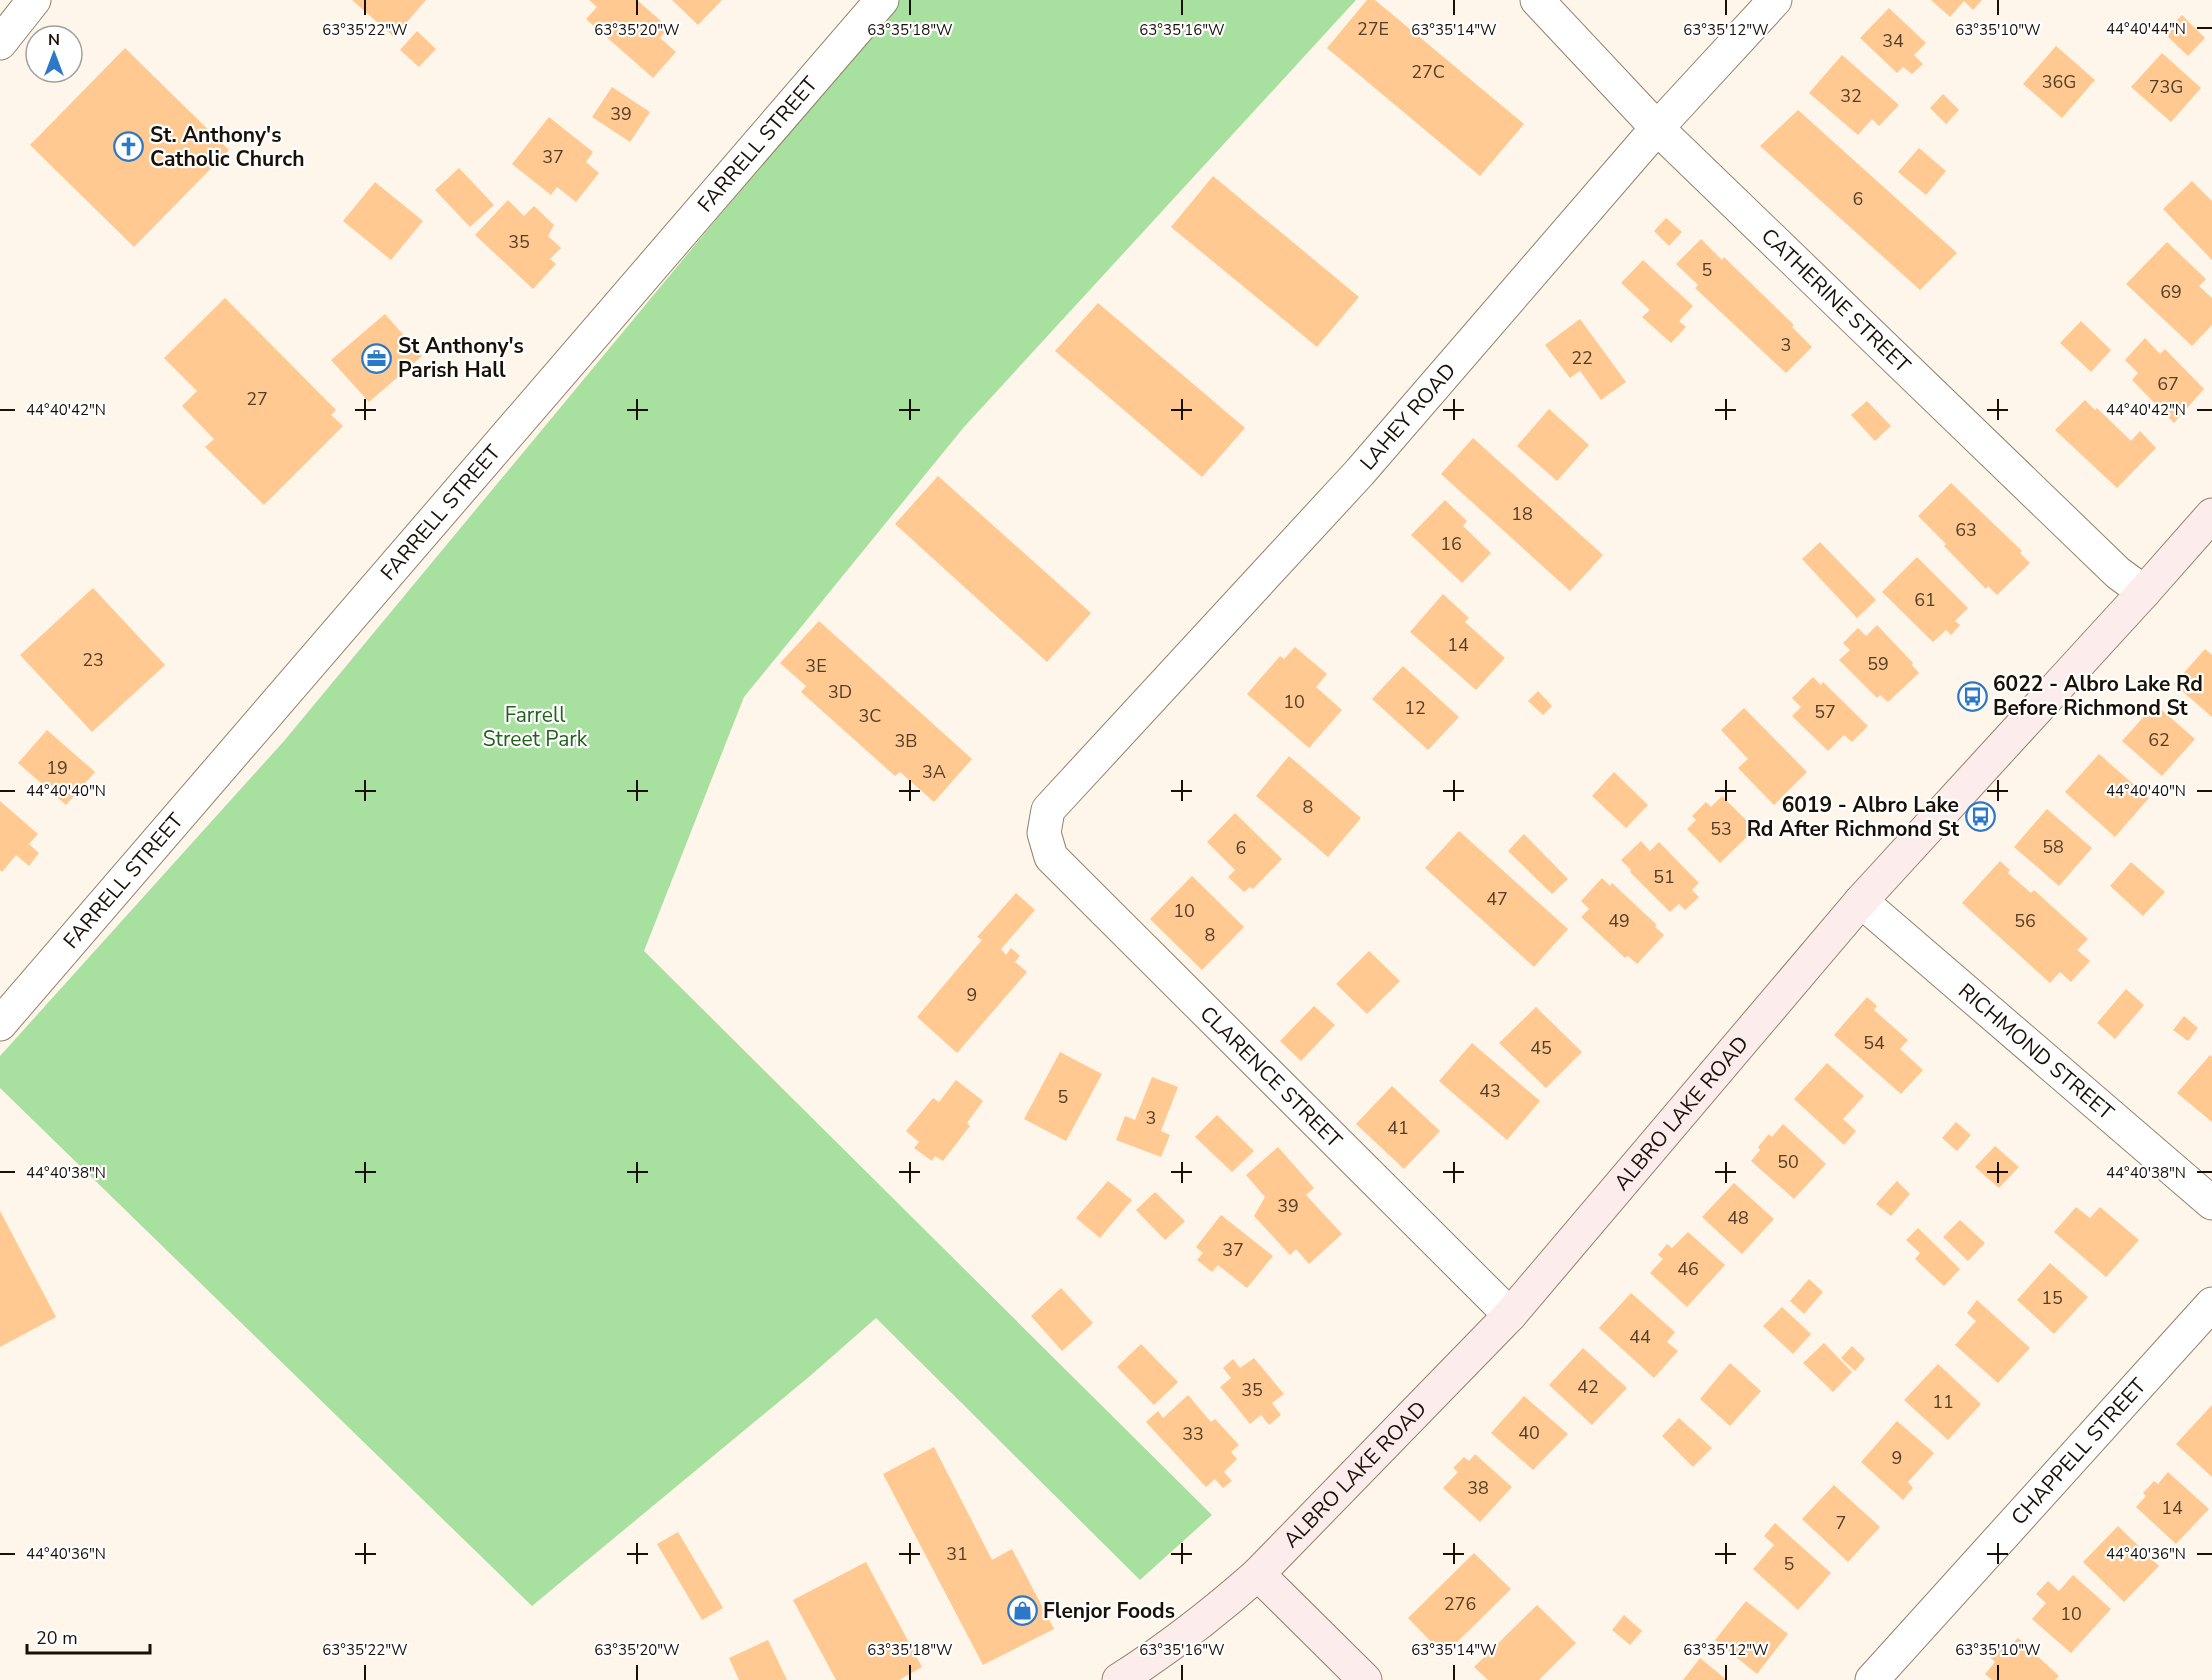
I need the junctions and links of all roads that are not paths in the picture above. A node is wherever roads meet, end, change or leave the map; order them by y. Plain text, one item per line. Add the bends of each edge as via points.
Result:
1 (34, 0) edge
2 (882, 0) edge
3 (1537, 0) edge
4 (1775, 0) edge
5 (0, 43) edge
6 (1657, 128) junction
7 (2212, 515) edge
8 (2144, 592) junction
9 (1044, 833) joint
10 (1861, 901) junction
11 (0, 1024) edge
12 (2212, 1203) edge
13 (2212, 1304) edge
14 (1510, 1315) junction
15 (1258, 1574) junction
16 (1119, 1680) edge
17 (1365, 1680) edge
18 (1872, 1680) edge

1 - 5 street
2 - 11 street, FARRELL STREET
3 - 6 street, CATHERINE STREET
4 - 6 street, LAHEY ROAD
6 - 8 street, CATHERINE STREET via 2118,573
6 - 9 street, LAHEY ROAD via 1360,472 1048,810
7 - 8 main road, ALBRO LAKE ROAD
8 - 10 main road, ALBRO LAKE ROAD
9 - 14 street, CLARENCE STREET via 1051,857
10 - 12 street, RICHMOND STREET
10 - 14 main road, ALBRO LAKE ROAD
13 - 18 street, CHAPPELL STREET
14 - 15 main road, ALBRO LAKE ROAD
15 - 16 main road, ALBRO LAKE ROAD via 1176,1642
15 - 17 main road

